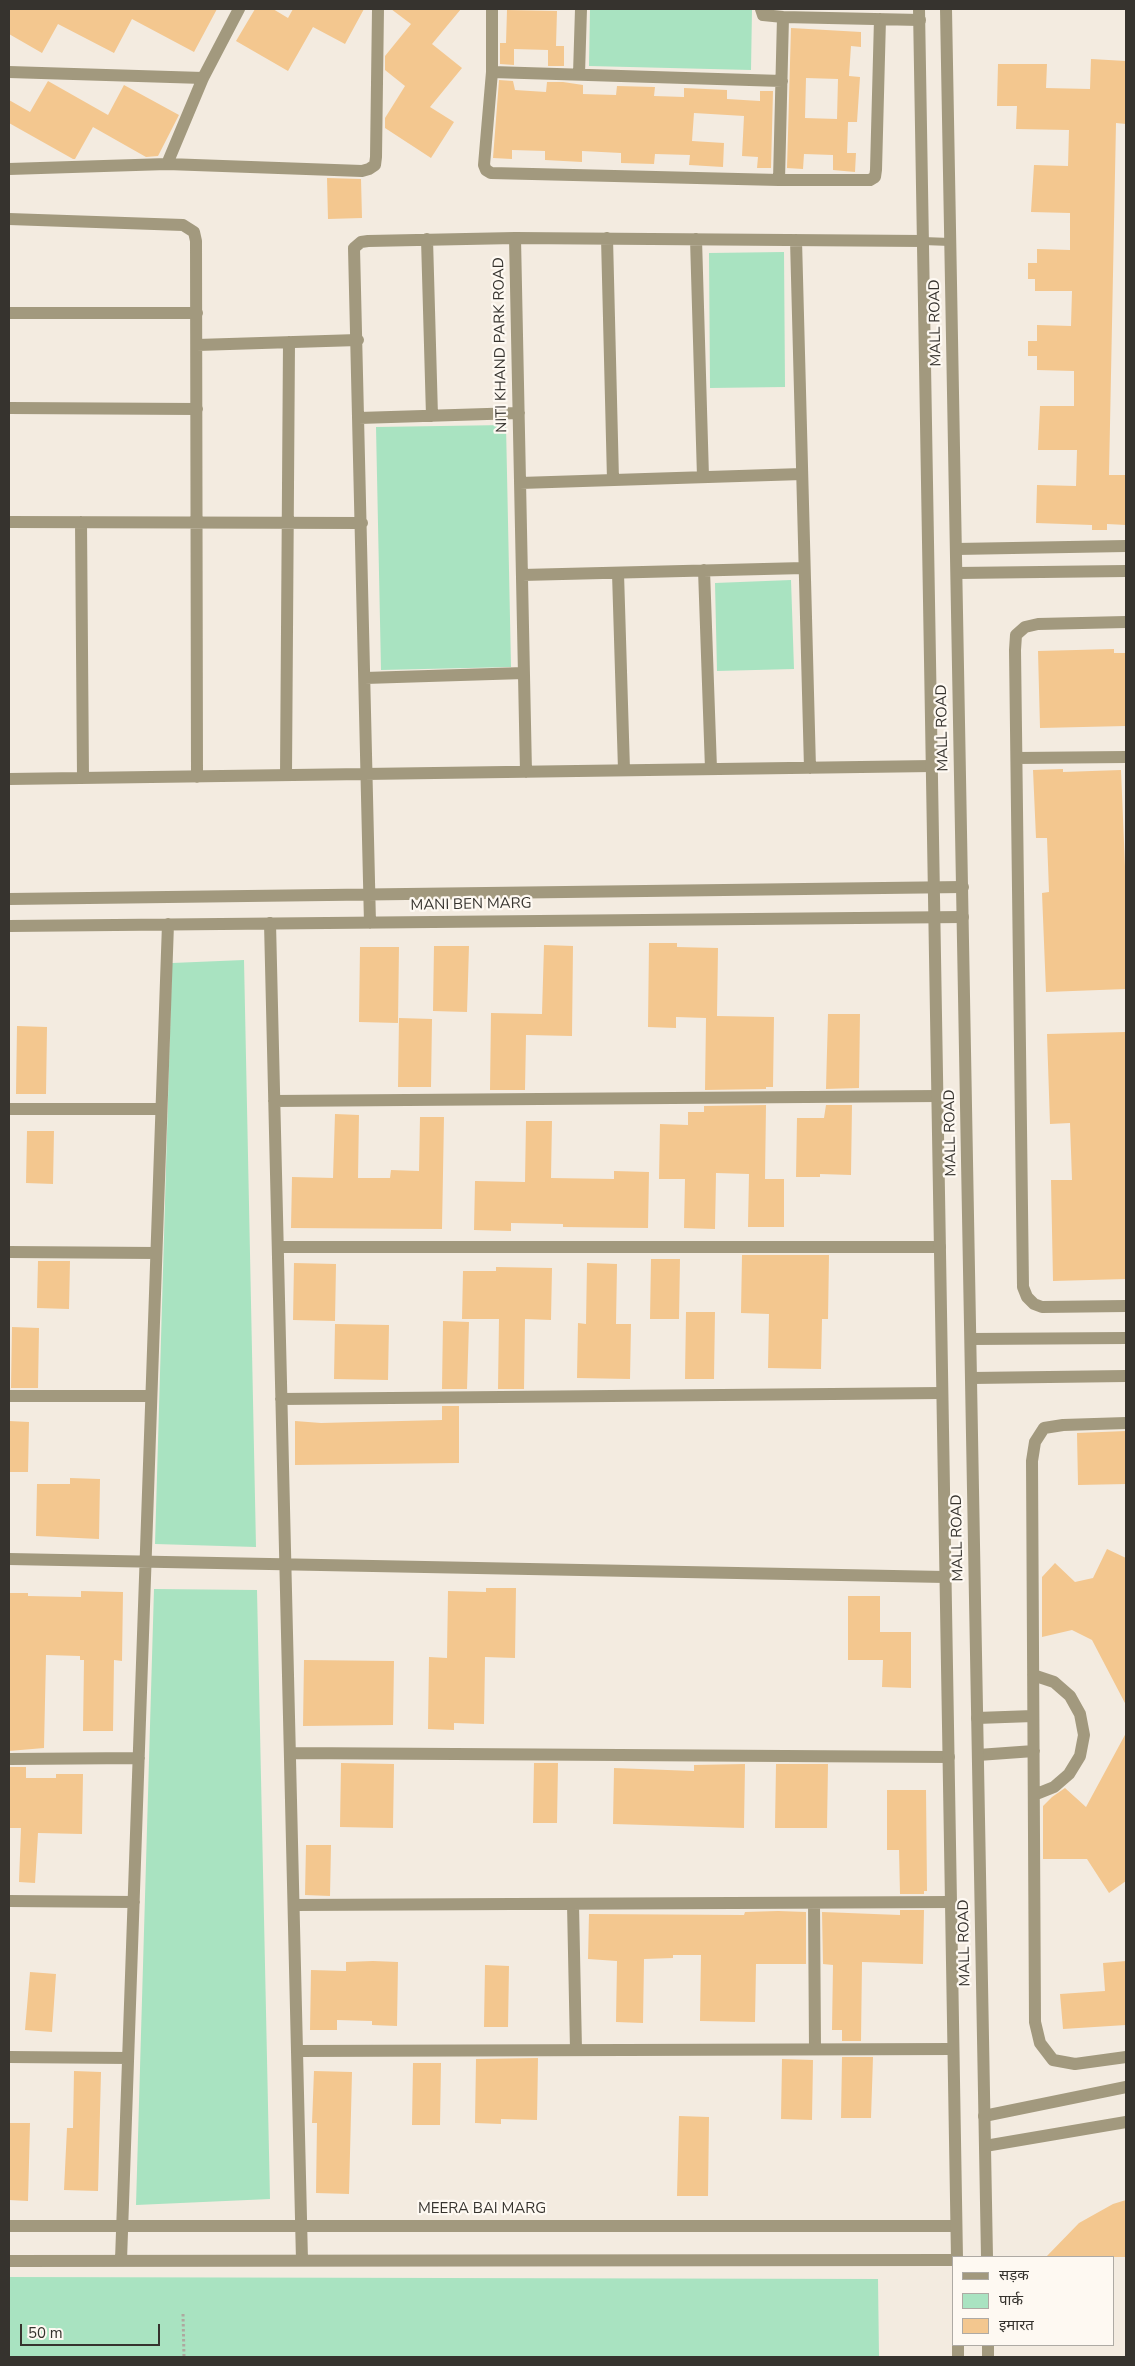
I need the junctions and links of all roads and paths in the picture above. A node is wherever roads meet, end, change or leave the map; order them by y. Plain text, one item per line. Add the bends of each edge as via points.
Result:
1 (239, 9) edge
2 (378, 9) edge
3 (492, 9) edge
4 (581, 9) edge
5 (761, 9) edge
6 (946, 9) edge
7 (920, 14) edge
8 (783, 18) junction
9 (880, 19) junction
10 (9, 72) edge
11 (492, 72) junction
12 (580, 74) junction
13 (204, 78) junction
14 (782, 81) junction
15 (167, 164) junction
16 (9, 169) edge
17 (779, 180) junction
18 (9, 219) edge
19 (515, 238) junction
20 (607, 238) junction
21 (427, 239) junction
22 (696, 239) junction
23 (796, 240) junction
24 (923, 241) junction
25 (950, 242) junction
26 (9, 312) edge
27 (196, 312) junction
28 (358, 340) junction
29 (289, 342) junction
30 (197, 346) junction
31 (9, 408) edge
32 (197, 409) junction
33 (519, 413) junction
34 (432, 416) junction
35 (360, 418) junction
36 (802, 474) junction
37 (703, 477) junction
38 (614, 480) junction
39 (520, 483) junction
40 (9, 522) edge
41 (81, 522) junction
42 (197, 522) junction
43 (288, 523) junction
44 (362, 523) junction
45 (1126, 546) edge
46 (956, 549) junction
47 (804, 568) junction
48 (704, 570) junction
49 (1126, 571) edge
50 (957, 572) junction
51 (618, 573) junction
52 (522, 575) junction
53 (1126, 622) edge
54 (524, 673) junction
55 (365, 678) junction
56 (1126, 757) edge
57 (1017, 758) junction
58 (932, 766) junction
59 (810, 768) junction
60 (711, 769) junction
61 (624, 770) junction
62 (526, 772) junction
63 (367, 774) junction
64 (286, 775) junction
65 (198, 777) junction
66 (83, 778) junction
67 (9, 779) edge
68 (963, 887) junction
69 (934, 888) junction
70 (370, 895) junction
71 (9, 900) edge
72 (934, 918) junction
73 (963, 918) junction
74 (370, 922) junction
75 (270, 923) junction
76 (168, 924) junction
77 (9, 926) edge
78 (938, 1096) junction
79 (274, 1101) junction
80 (9, 1109) edge
81 (161, 1109) junction
82 (940, 1246) junction
83 (278, 1247) junction
84 (9, 1252) edge
85 (156, 1253) junction
86 (1126, 1306) edge
87 (1126, 1338) edge
88 (971, 1339) junction
89 (1126, 1376) edge
90 (972, 1378) junction
91 (942, 1393) junction
92 (9, 1396) edge
93 (151, 1396) junction
94 (281, 1399) junction
95 (1126, 1423) edge
96 (9, 1559) edge
97 (146, 1562) junction
98 (286, 1564) junction
99 (945, 1577) junction
100 (1033, 1675) junction
101 (1033, 1716) junction
102 (978, 1718) junction
103 (1034, 1751) junction
104 (290, 1753) junction
105 (978, 1755) junction
106 (949, 1757) junction
107 (139, 1758) junction
108 (9, 1759) edge
109 (1034, 1795) junction
110 (9, 1901) edge
111 (134, 1902) junction
112 (951, 1902) junction
113 (814, 1903) junction
114 (573, 1904) junction
115 (294, 1905) junction
116 (815, 2049) junction
117 (953, 2049) junction
118 (576, 2050) junction
119 (297, 2051) junction
120 (9, 2057) edge
121 (1126, 2057) edge
122 (128, 2058) junction
123 (1126, 2087) edge
124 (984, 2116) junction
125 (1126, 2122) edge
126 (985, 2146) junction
127 (122, 2225) junction
128 (302, 2225) junction
129 (9, 2226) edge
130 (956, 2226) junction
131 (957, 2256) edge
132 (987, 2256) edge
133 (9, 2260) edge
134 (121, 2260) junction
135 (302, 2260) junction
136 (952, 2260) edge
137 (183, 2314) dead end
138 (184, 2357) edge

1 - 13 street
2 - 15 street via 375,165 362,171
3 - 11 street
4 - 12 street
5 - 8 street via 763,15
6 - 25 street, MALL ROAD
7 - 9 street
7 - 24 street, MALL ROAD
8 - 9 street
8 - 14 street
9 - 17 street via 874,177 864,181
10 - 13 street
11 - 12 street
11 - 17 street via 484,165 492,173
12 - 14 street
13 - 15 street
14 - 17 street
15 - 16 street
18 - 27 street via 183,225 190,228 196,241
19 - 20 street
19 - 21 street, NITI KHAND PARK ROAD
19 - 33 street, NITI KHAND PARK ROAD
20 - 22 street
20 - 38 street
21 - 28 street, NITI KHAND PARK ROAD via 368,241 354,248
21 - 34 street
22 - 23 street
22 - 37 street
23 - 24 street
23 - 36 street
24 - 25 lane
24 - 58 street, MALL ROAD
25 - 46 street, MALL ROAD
26 - 27 street
27 - 30 street
28 - 29 street
28 - 35 street, NITI KHAND PARK ROAD
29 - 30 street
29 - 43 street
30 - 32 street
31 - 32 street
32 - 42 street
33 - 34 street
33 - 39 street, NITI KHAND PARK ROAD
34 - 35 street
35 - 44 street, NITI KHAND PARK ROAD
36 - 37 street
36 - 47 street
37 - 38 street
38 - 39 street
39 - 52 street, NITI KHAND PARK ROAD
40 - 41 street
41 - 42 street
41 - 66 street
42 - 43 street
42 - 65 street
43 - 44 street
43 - 64 street
44 - 55 street, NITI KHAND PARK ROAD
45 - 46 street
46 - 50 street, MALL ROAD
47 - 48 street
47 - 59 street
48 - 51 street
48 - 60 street
49 - 50 street
50 - 68 street, MALL ROAD
51 - 52 street
51 - 61 street
52 - 54 street, NITI KHAND PARK ROAD
53 - 57 street via 1038,624 1025,627 1016,635
54 - 55 street
54 - 62 street, NITI KHAND PARK ROAD
55 - 63 street, NITI KHAND PARK ROAD
56 - 57 street
57 - 86 street via 1023,1287 1027,1297 1042,1307
58 - 59 street
58 - 69 street, MALL ROAD
59 - 60 street
60 - 61 street
61 - 62 street
62 - 63 street
63 - 64 street
63 - 70 street, NITI KHAND PARK ROAD
64 - 65 street
65 - 66 street
66 - 67 street
68 - 69 street, MANI BEN MARG
68 - 73 street, MALL ROAD
69 - 70 street, MANI BEN MARG
69 - 72 street, MALL ROAD
70 - 71 street, MANI BEN MARG
70 - 74 street, NITI KHAND PARK ROAD
72 - 73 street, MANI BEN MARG
72 - 74 street, MANI BEN MARG
72 - 78 street, MALL ROAD
73 - 88 street, MALL ROAD
74 - 75 street, MANI BEN MARG
75 - 76 street, MANI BEN MARG
75 - 79 street
76 - 77 street, MANI BEN MARG
76 - 81 street
78 - 79 street
78 - 82 street, MALL ROAD
79 - 83 street
80 - 81 street
81 - 85 street
82 - 83 street
82 - 91 street, MALL ROAD
83 - 94 street
84 - 85 street
85 - 93 street
87 - 88 street
88 - 90 street, MALL ROAD
89 - 90 street
90 - 102 street, MALL ROAD
91 - 94 street
91 - 99 street, MALL ROAD
92 - 93 street
93 - 97 street
94 - 98 street
95 - 100 street via 1044,1428 1035,1442 1032,1460
96 - 97 street
97 - 98 street
97 - 107 street
98 - 99 street
98 - 104 street
99 - 106 street, MALL ROAD
100 - 101 street
100 - 109 street via 1054,1682 1070,1696 1080,1714 1084,1735 1080,1756 1069,1774 1054,1787
101 - 102 street
101 - 103 street
102 - 105 street, MALL ROAD
103 - 105 street
103 - 109 street
104 - 106 street
104 - 115 street
105 - 124 street, MALL ROAD
106 - 112 street, MALL ROAD
107 - 108 street
107 - 111 street
109 - 121 street via 1035,2022 1040,2043 1053,2060 1075,2064
110 - 111 street
111 - 122 street
112 - 113 street
112 - 117 street, MALL ROAD
113 - 114 street
113 - 116 street
114 - 115 street
114 - 118 street
115 - 119 street
116 - 117 street
116 - 118 street
117 - 130 street, MALL ROAD
118 - 119 street
119 - 128 street
120 - 122 street
122 - 127 street
123 - 124 street
124 - 126 street, MALL ROAD
125 - 126 street
126 - 132 street, MALL ROAD
127 - 128 street, MEERA BAI MARG
127 - 129 street, MEERA BAI MARG
127 - 134 street
128 - 130 street, MEERA BAI MARG
128 - 135 street
130 - 131 street, MALL ROAD
133 - 134 street
134 - 135 street
135 - 136 street
137 - 138 path

